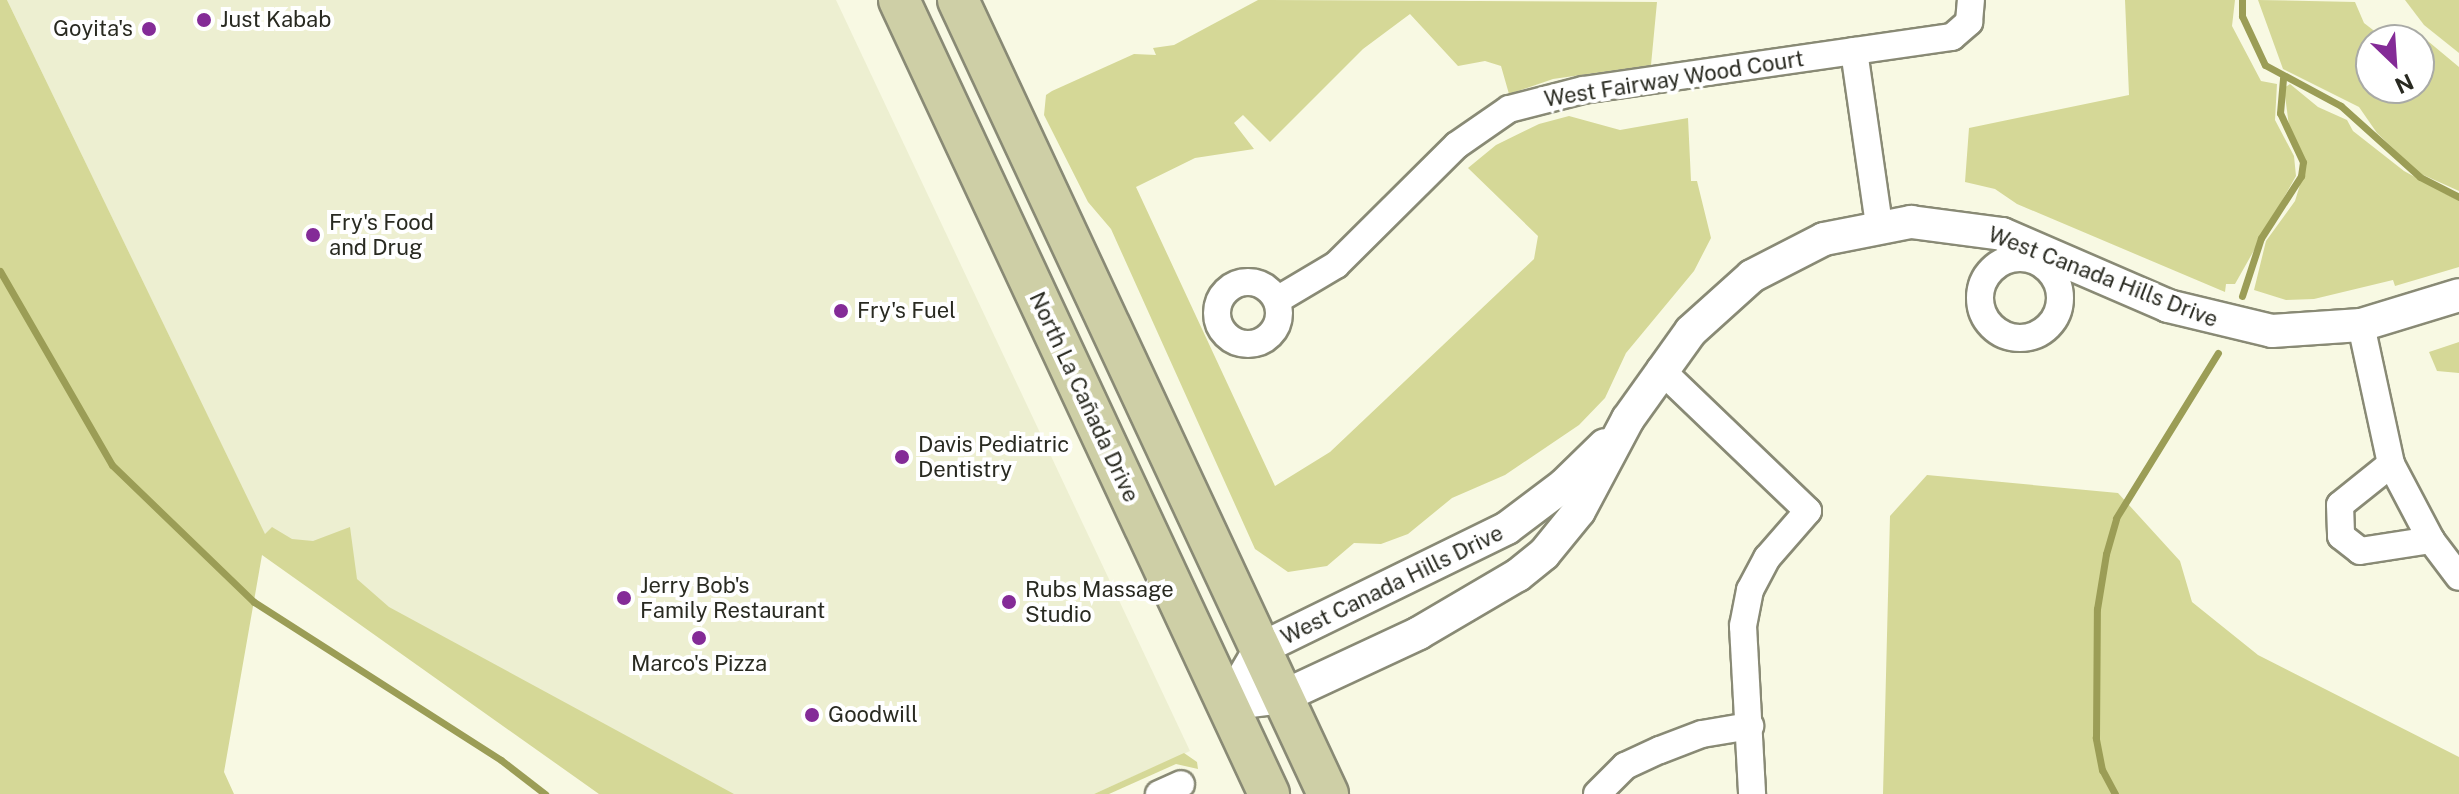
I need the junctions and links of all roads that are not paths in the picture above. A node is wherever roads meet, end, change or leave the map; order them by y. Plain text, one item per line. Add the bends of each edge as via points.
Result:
1 (899, 0) edge
2 (958, 0) edge
3 (1971, 0) edge
4 (1854, 51) junction
5 (1879, 225) junction
6 (2459, 295) edge
7 (1277, 300) dead end
8 (2361, 325) junction
9 (1660, 369) junction
10 (1628, 419) junction
11 (2391, 464) junction
12 (2431, 540) junction
13 (2459, 577) edge
14 (1260, 649) junction
15 (1282, 697) junction
16 (1228, 704) junction
17 (1750, 726) junction
18 (1269, 794) edge
19 (1328, 794) edge
20 (1597, 794) edge
21 (1752, 794) edge

1 - 16 main road, North La Cañada Drive
2 - 14 main road
3 - 4 street, West Fairway Wood Court via 1969,22 1952,37
4 - 5 street
4 - 7 street, West Fairway Wood Court via 1583,90 1509,109 1457,145 1336,265
5 - 8 street, West Canada Hills Drive via 1963,227 2168,306 2234,325 2272,331
5 - 9 street, West Canada Hills Drive via 1806,246 1752,276 1721,299
6 - 8 street, West Canada Hills Drive
8 - 11 street
9 - 10 street, West Canada Hills Drive
9 - 17 street via 1808,511 1767,558 1750,590 1743,626
10 - 14 street, West Canada Hills Drive via 1564,485 1507,528
10 - 15 street, West Canada Hills Drive via 1579,511 1544,554 1455,614
11 - 12 street
11 - 12 street via 2340,505 2341,536 2360,551
12 - 13 street
14 - 15 main road
14 - 16 street, West Canada Hills Drive
15 - 16 street, West Canada Hills Drive
15 - 19 main road
16 - 18 main road, North La Cañada Drive
17 - 20 street via 1702,734 1660,750 1625,766
17 - 21 street

